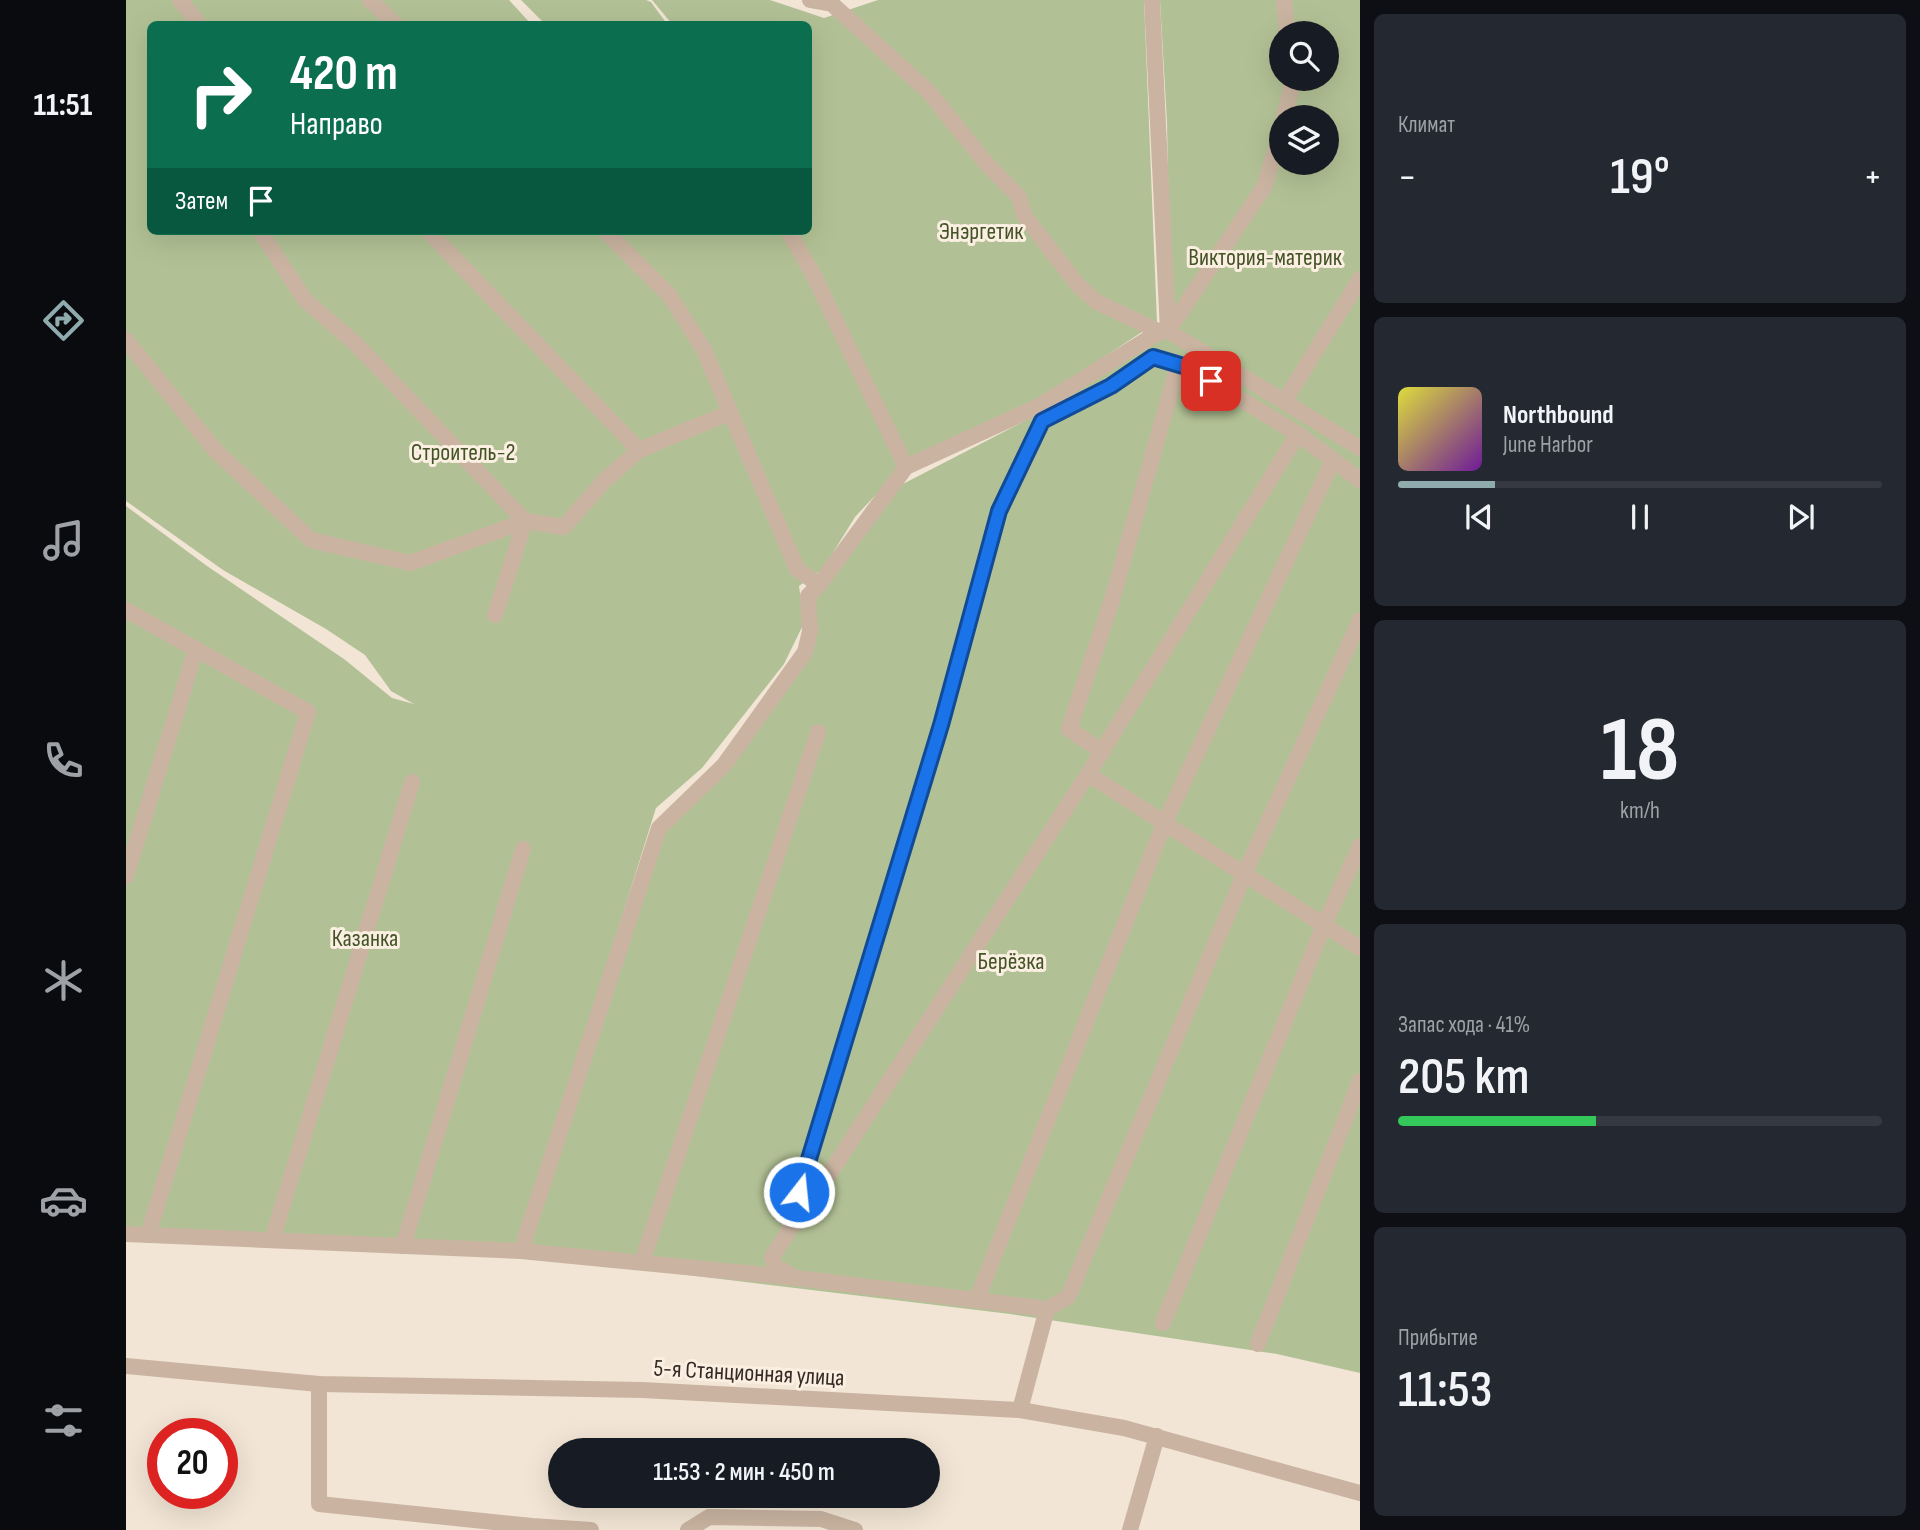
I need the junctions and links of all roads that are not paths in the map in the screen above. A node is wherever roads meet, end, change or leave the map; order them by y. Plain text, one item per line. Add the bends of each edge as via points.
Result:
1 (180, 0) edge
2 (370, 0) edge
3 (810, 0) edge
4 (1152, 0) edge
5 (1284, 0) edge
6 (197, 21) edge
7 (392, 21) edge
8 (1286, 21) edge
9 (1269, 171) edge
10 (263, 235) edge
11 (432, 235) edge
12 (609, 235) edge
13 (790, 235) edge
14 (1360, 279) edge
15 (1164, 331) junction
16 (126, 340) edge
17 (1178, 365) junction
18 (1284, 400) junction
19 (729, 413) junction
20 (1298, 434) junction
21 (1360, 448) edge
22 (639, 450) junction
23 (1333, 460) junction
24 (906, 467) junction
25 (1360, 480) edge
26 (525, 522) junction
27 (819, 585) junction
28 (126, 610) edge
29 (495, 615) dead end
30 (1360, 620) edge
31 (196, 649) junction
32 (818, 732) dead end
33 (1102, 752) junction
34 (1088, 774) junction
35 (412, 782) dead end
36 (1164, 824) junction
37 (1360, 846) edge
38 (523, 849) dead end
39 (1244, 875) junction
40 (126, 876) edge
41 (1324, 925) junction
42 (1360, 948) edge
43 (1360, 1081) edge
44 (802, 1212) junction
45 (126, 1234) edge
46 (148, 1235) junction
47 (272, 1240) junction
48 (403, 1246) junction
49 (521, 1251) junction
50 (642, 1262) junction
51 (797, 1279) junction
52 (977, 1299) junction
53 (1047, 1309) junction
54 (1163, 1323) dead end
55 (1258, 1344) dead end
56 (126, 1366) edge
57 (319, 1384) junction
58 (1020, 1410) junction
59 (1157, 1436) junction
60 (1360, 1493) edge
61 (591, 1530) edge
62 (688, 1530) edge
63 (855, 1530) edge
64 (1130, 1530) edge

1 - 6 street
2 - 7 street
3 - 15 street via 832,4 929,92 1019,197 1024,215 1077,284 1097,302
4 - 15 street
5 - 8 street
9 - 15 street via 1264,187
10 - 26 street via 305,300 355,343
11 - 22 street
12 - 19 street via 669,295 703,348
13 - 24 street
14 - 18 street
15 - 18 street
15 - 24 street via 1039,405
16 - 26 street via 215,450 311,540 410,563
17 - 20 street
17 - 33 street via 1112,600 1069,729
17 - 44 street via 1153,357 1111,386 1042,421 999,511 941,725 795,1206
18 - 21 street
19 - 22 street
19 - 27 street via 796,569
20 - 23 street
20 - 33 street
22 - 26 street via 564,527
23 - 25 street
23 - 36 street
24 - 27 street
26 - 29 street
27 - 49 street via 808,596 810,631 805,652 724,765 659,828
28 - 31 street
30 - 39 street
31 - 40 street
31 - 46 street via 307,712
32 - 50 street
33 - 34 street
34 - 36 street
34 - 44 street
35 - 47 street
36 - 39 street
36 - 52 street
37 - 41 street
38 - 48 street
39 - 41 street
39 - 53 street via 1068,1297
41 - 42 street
41 - 54 street
43 - 55 street
44 - 51 street via 772,1257 775,1265
45 - 46 street
46 - 47 street
47 - 48 street
48 - 49 street
49 - 50 street
50 - 51 street
51 - 52 street
52 - 53 street
53 - 58 street
56 - 57 street, 5-я Станционная улица
57 - 58 street, 5-я Станционная улица via 642,1390
57 - 61 street via 319,1503
58 - 59 street, 5-я Станционная улица
59 - 60 street, 5-я Станционная улица
59 - 64 street
62 - 63 street via 709,1517 821,1519

